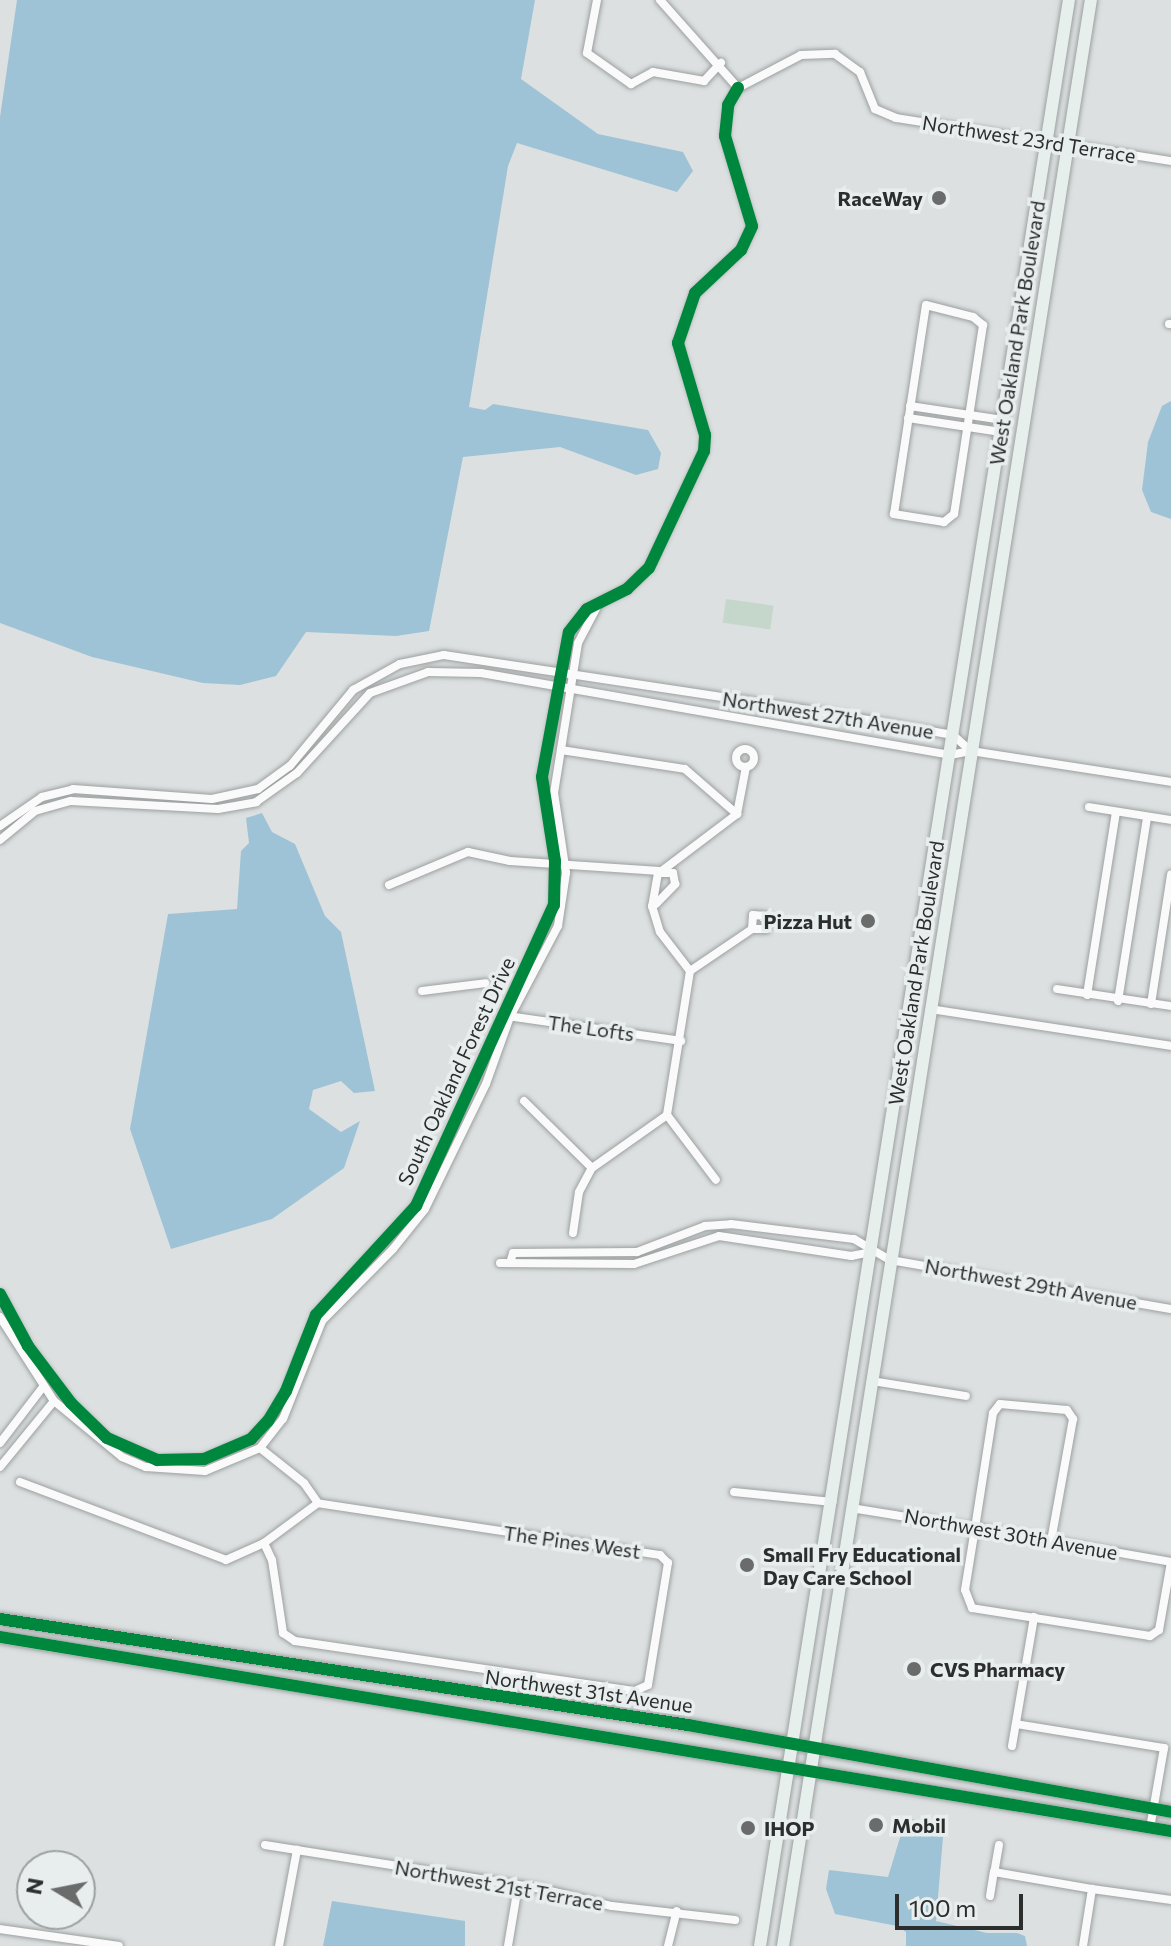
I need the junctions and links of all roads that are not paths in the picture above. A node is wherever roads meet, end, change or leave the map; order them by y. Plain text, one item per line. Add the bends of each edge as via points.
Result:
1 (597, 0) edge
2 (660, 0) edge
3 (1069, 0) edge
4 (1091, 0) edge
5 (721, 63) junction
6 (738, 88) junction
7 (1046, 145) junction
8 (1065, 148) junction
9 (1171, 161) edge
10 (1006, 401) junction
11 (910, 406) junction
12 (969, 416) junction
13 (908, 418) junction
14 (1022, 425) junction
15 (1002, 426) junction
16 (968, 428) junction
17 (1018, 449) junction
18 (601, 602) junction
19 (558, 671) junction
20 (574, 675) junction
21 (557, 687) junction
22 (571, 689) junction
23 (953, 735) junction
24 (561, 750) junction
25 (971, 751) junction
26 (950, 755) junction
27 (746, 767) dead end
28 (1171, 782) edge
29 (1089, 807) dead end
30 (1116, 812) junction
31 (737, 814) junction
32 (1147, 817) junction
33 (1171, 820) edge
34 (0, 826) edge
35 (0, 840) edge
36 (560, 861) junction
37 (661, 875) junction
38 (1171, 875) edge
39 (389, 885) dead end
40 (665, 890) junction
41 (654, 913) junction
42 (752, 929) dead end
43 (690, 971) junction
44 (486, 983) dead end
45 (914, 986) junction
46 (1057, 989) dead end
47 (422, 991) dead end
48 (1087, 995) junction
49 (1118, 1001) junction
50 (1151, 1004) junction
51 (1171, 1006) edge
52 (930, 1009) junction
53 (911, 1010) junction
54 (506, 1016) junction
55 (681, 1041) junction
56 (924, 1042) junction
57 (1171, 1046) edge
58 (524, 1101) dead end
59 (460, 1115) junction
60 (667, 1115) junction
61 (469, 1120) junction
62 (592, 1168) junction
63 (716, 1180) dead end
64 (414, 1215) junction
65 (714, 1224) junction
66 (573, 1233) dead end
67 (687, 1234) junction
68 (715, 1236) junction
69 (692, 1244) junction
70 (872, 1252) junction
71 (890, 1260) junction
72 (0, 1294) edge
73 (1171, 1309) edge
74 (0, 1317) edge
75 (872, 1381) junction
76 (43, 1387) junction
77 (966, 1396) dead end
78 (54, 1401) junction
79 (0, 1443) edge
80 (260, 1448) junction
81 (0, 1467) edge
82 (20, 1482) dead end
83 (836, 1484) junction
84 (734, 1492) dead end
85 (833, 1502) junction
86 (318, 1503) junction
87 (851, 1508) junction
88 (975, 1528) junction
89 (847, 1535) junction
90 (1051, 1541) junction
91 (264, 1543) junction
92 (1171, 1562) edge
93 (1034, 1617) junction
94 (0, 1619) edge
95 (0, 1637) edge
96 (1016, 1724) junction
97 (793, 1744) junction
98 (1012, 1746) dead end
99 (815, 1748) junction
100 (789, 1766) junction
101 (813, 1771) junction
102 (1157, 1810) junction
103 (1171, 1812) edge
104 (1150, 1828) junction
105 (1171, 1831) edge
106 (265, 1845) dead end
107 (999, 1845) dead end
108 (297, 1850) junction
109 (994, 1872) junction
110 (518, 1886) junction
111 (1092, 1889) junction
112 (990, 1896) dead end
113 (1171, 1900) edge
114 (677, 1911) junction
115 (735, 1920) dead end
116 (0, 1929) edge
117 (43, 1935) junction
118 (41, 1946) edge
119 (118, 1946) edge
120 (279, 1946) edge
121 (508, 1946) edge
122 (668, 1946) edge
123 (760, 1946) edge
124 (783, 1946) edge
125 (1083, 1946) edge

1 - 5 street via 587,53 631,84 653,72 704,81
2 - 5 street
3 - 7 main road, West Oakland Park Boulevard
4 - 8 main road, West Oakland Park Boulevard
5 - 6 street
6 - 7 street, Northwest 23rd Terrace via 801,55 835,54 860,72 875,109 896,118
6 - 18 street via 728,105 725,136 752,226 741,250 695,293 678,343 705,435 704,451 649,568 629,588
7 - 8 street, Northwest 23rd Terrace
7 - 10 main road, West Oakland Park Boulevard
8 - 9 street, Northwest 23rd Terrace
8 - 14 main road, West Oakland Park Boulevard
10 - 14 main road via 1010,415
10 - 15 main road, West Oakland Park Boulevard
11 - 12 street
11 - 12 street via 926,305 973,317 983,325
11 - 13 street
12 - 15 street
12 - 16 street
13 - 16 street
13 - 16 street via 894,514 944,522 954,514
14 - 17 main road, West Oakland Park Boulevard
15 - 16 street
15 - 17 main road via 1016,432
15 - 23 main road, West Oakland Park Boulevard
17 - 25 main road, West Oakland Park Boulevard
18 - 19 street, South Oakland Forest Drive via 578,618
18 - 20 street, South Oakland Forest Drive via 581,632
19 - 20 street, Northwest 27th Avenue
19 - 21 street, South Oakland Forest Drive
19 - 34 street, Northwest 27th Avenue via 456,655 414,659 353,690 290,766 258,789 212,799 73,789 42,797
20 - 22 street, South Oakland Forest Drive
20 - 23 street, Northwest 27th Avenue
21 - 22 street
21 - 35 street via 472,672 413,675 357,703 297,773 256,802 218,809 71,801 35,811
21 - 36 street, South Oakland Forest Drive via 542,777
22 - 24 street, South Oakland Forest Drive
22 - 26 street
23 - 25 street, Northwest 27th Avenue
23 - 26 main road, West Oakland Park Boulevard
24 - 31 street via 685,769
24 - 36 street, South Oakland Forest Drive via 554,800
25 - 26 street
25 - 28 street
25 - 52 main road, West Oakland Park Boulevard
26 - 45 main road, West Oakland Park Boulevard
27 - 31 street
29 - 30 street
30 - 32 street
30 - 48 street
31 - 37 street
32 - 33 street
32 - 49 street
36 - 37 street
36 - 39 street via 510,861 468,852
36 - 54 street, South Oakland Forest Drive via 558,926
37 - 40 street
37 - 40 street via 675,884
37 - 41 street
38 - 50 street
40 - 41 street
41 - 43 street via 660,932
42 - 43 street
43 - 55 street
44 - 47 street
45 - 52 main road
45 - 53 main road, West Oakland Park Boulevard
46 - 48 street
48 - 49 street
49 - 50 street
50 - 51 street
52 - 56 main road, West Oakland Park Boulevard
52 - 57 street
53 - 56 main road
53 - 70 main road, West Oakland Park Boulevard
54 - 55 street, The Lofts
54 - 59 street, South Oakland Forest Drive
54 - 61 street, South Oakland Forest Drive
55 - 60 street
56 - 71 main road, West Oakland Park Boulevard
58 - 62 street
59 - 61 street
59 - 64 street, South Oakland Forest Drive
60 - 62 street
60 - 63 street
61 - 64 street, South Oakland Forest Drive
62 - 66 street via 579,1192
64 - 72 street, South Oakland Forest Drive via 316,1315 286,1391 268,1421 251,1439 204,1459 157,1460 107,1438 71,1403 28,1346
64 - 80 street, South Oakland Forest Drive via 322,1321 283,1419
65 - 67 street
65 - 68 street
65 - 70 street, Northwest 29th Avenue via 854,1239
67 - 69 street
67 - 69 street via 637,1252 513,1253 505,1263 634,1264
68 - 69 street
68 - 70 street via 851,1256
70 - 71 street, Northwest 29th Avenue
70 - 83 main road, West Oakland Park Boulevard
71 - 73 street, Northwest 29th Avenue
71 - 75 main road, West Oakland Park Boulevard
74 - 76 street, South Oakland Forest Drive
75 - 77 street
75 - 87 main road, West Oakland Park Boulevard
76 - 78 street, South Oakland Forest Drive
76 - 79 street
78 - 80 street, South Oakland Forest Drive via 97,1441 146,1467 217,1470
78 - 81 street
80 - 86 street via 304,1483
82 - 91 street via 226,1560
83 - 85 main road, West Oakland Park Boulevard
83 - 87 main road
84 - 85 street
85 - 89 main road
85 - 97 main road, West Oakland Park Boulevard
86 - 91 street
86 - 91 street, The Pines West via 660,1555 668,1563 648,1685 635,1691 295,1641 283,1633 272,1560
87 - 88 street, Northwest 30th Avenue
87 - 89 main road, West Oakland Park Boulevard
88 - 90 street, Northwest 30th Avenue
88 - 90 street via 993,1413 1000,1404 1067,1410 1073,1419
88 - 93 street via 966,1599 972,1608
89 - 99 main road, West Oakland Park Boulevard
90 - 92 street, Northwest 30th Avenue
92 - 93 street via 1159,1630 1150,1636
93 - 96 street
94 - 97 main road, Northwest 31st Avenue
95 - 100 main road, Northwest 31st Avenue
96 - 98 street
96 - 102 street via 1164,1748
97 - 99 main road, Northwest 31st Avenue
97 - 100 main road, West Oakland Park Boulevard
99 - 101 main road, West Oakland Park Boulevard
99 - 102 main road, Northwest 31st Avenue
100 - 101 main road, Northwest 31st Avenue
100 - 123 main road, West Oakland Park Boulevard
101 - 104 main road, Northwest 31st Avenue
101 - 124 main road, West Oakland Park Boulevard
102 - 103 main road, Northwest 31st Avenue
102 - 104 street
104 - 105 main road, Northwest 31st Avenue
106 - 108 street, Northwest 21st Terrace
107 - 109 street
108 - 110 street, Northwest 21st Terrace
108 - 120 street
109 - 111 street
109 - 112 street
110 - 114 street, Northwest 21st Terrace via 612,1906
110 - 121 street
111 - 113 street
111 - 125 street
114 - 115 street, Northwest 21st Terrace
114 - 122 street
116 - 117 street
117 - 118 street
117 - 119 street

